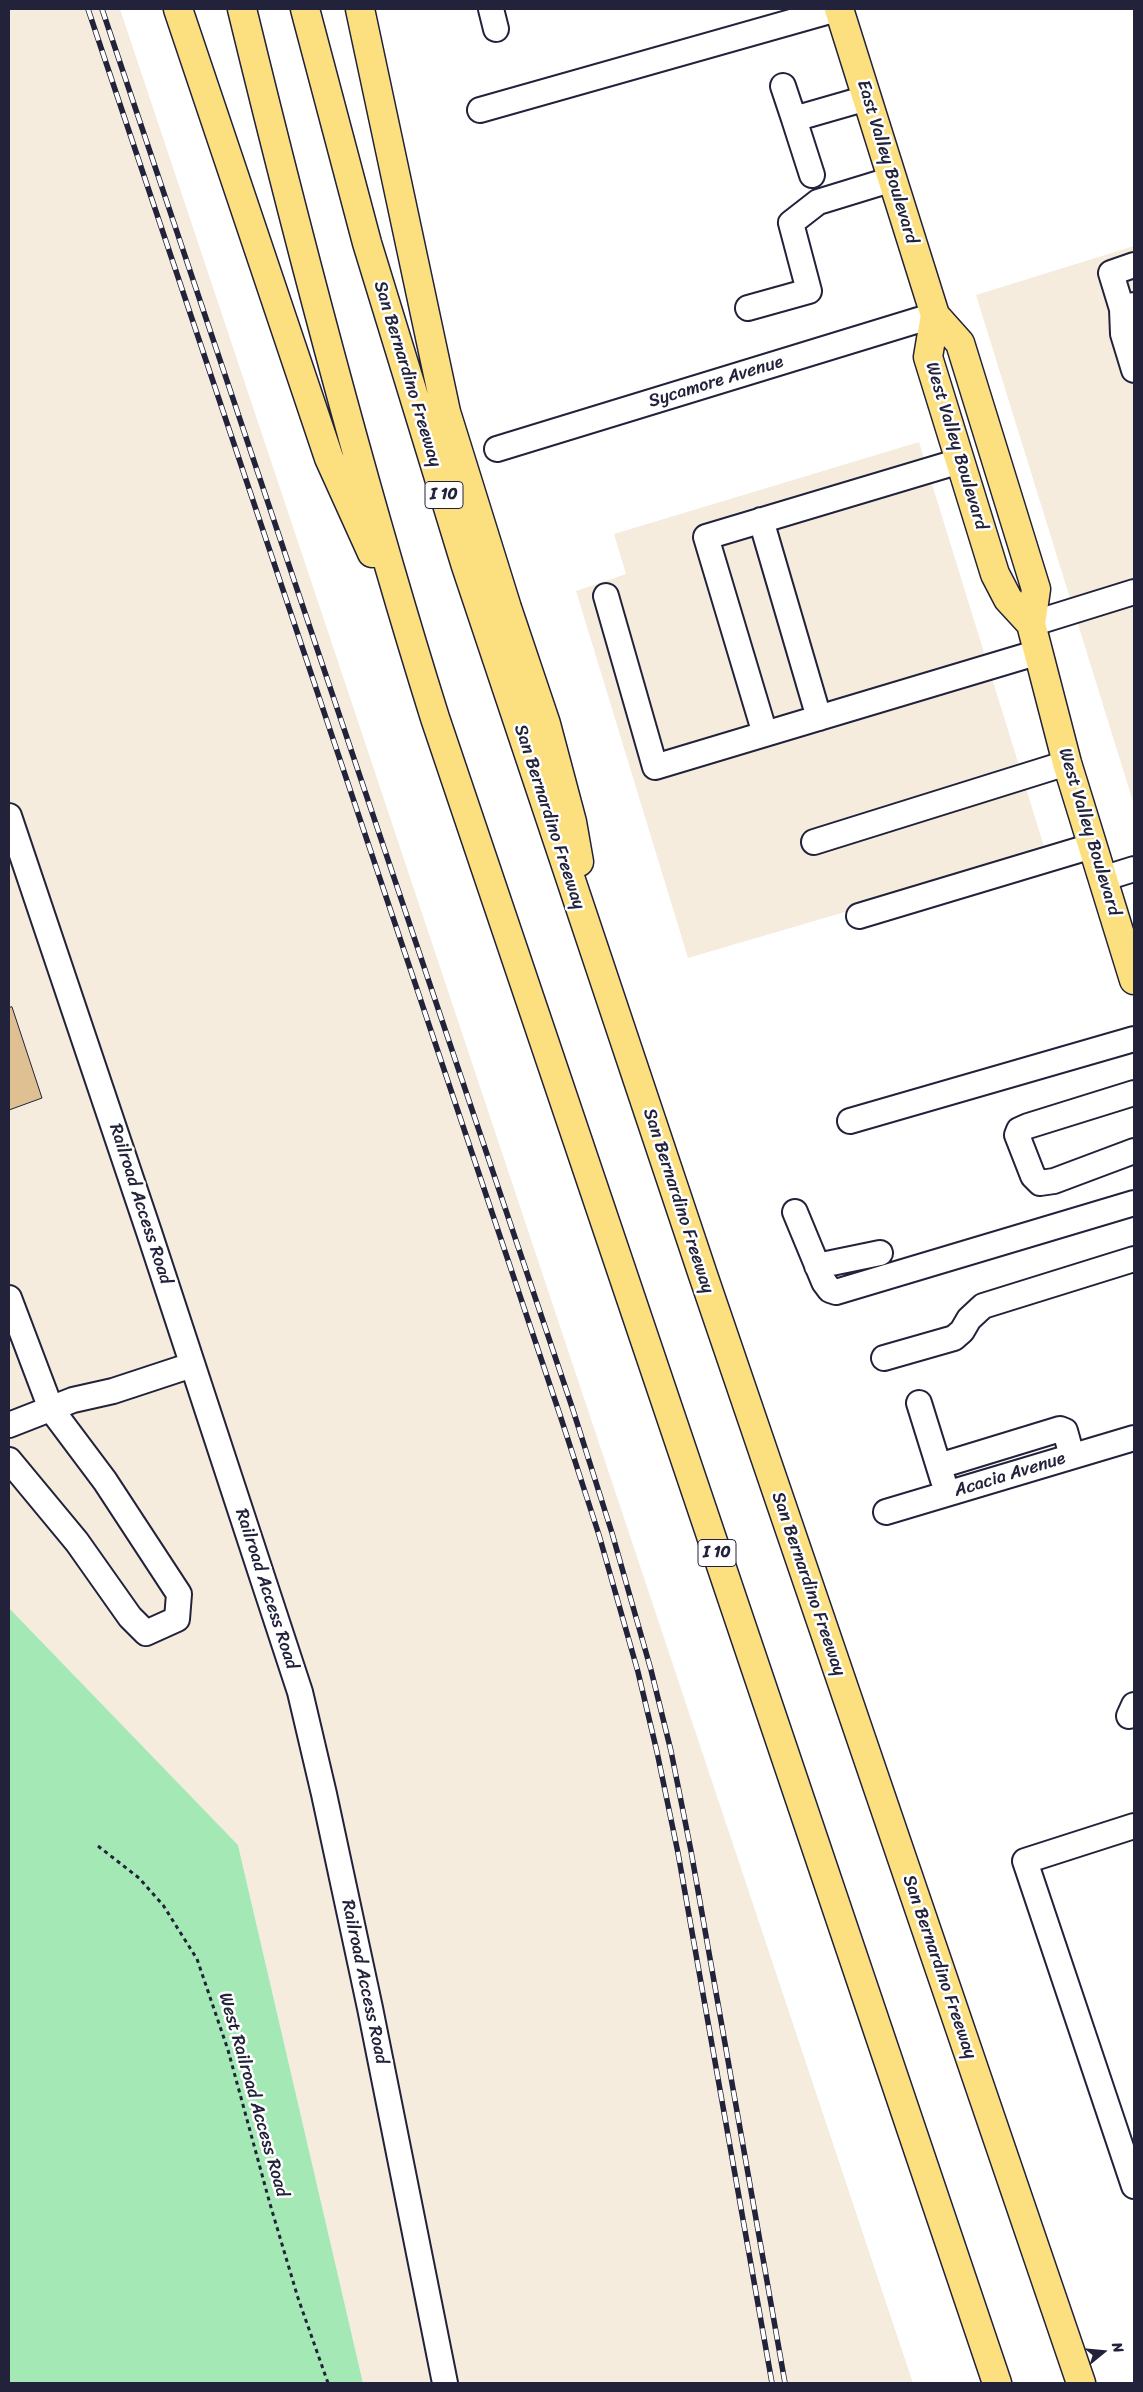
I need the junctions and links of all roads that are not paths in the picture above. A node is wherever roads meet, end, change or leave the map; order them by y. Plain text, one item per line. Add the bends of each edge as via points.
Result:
1 (178, 9) edge
2 (242, 9) edge
3 (305, 9) edge
4 (360, 9) edge
5 (838, 9) edge
6 (783, 86) dead end
7 (867, 98) junction
8 (480, 110) dead end
9 (794, 119) junction
10 (812, 175) dead end
11 (892, 179) junction
12 (1134, 265) edge
13 (1128, 307) edge
14 (748, 308) dead end
15 (935, 315) junction
16 (1134, 370) edge
17 (497, 449) dead end
18 (960, 460) junction
19 (761, 520) junction
20 (1134, 592) edge
21 (606, 596) dead end
22 (1031, 624) junction
23 (408, 632) junction
24 (1039, 652) junction
25 (819, 718) junction
26 (765, 734) junction
27 (1067, 763) junction
28 (9, 816) edge
29 (814, 842) dead end
30 (1092, 846) junction
31 (1134, 869) edge
32 (1102, 879) junction
33 (859, 916) dead end
34 (601, 976) junction
35 (1134, 980) edge
36 (1134, 1039) edge
37 (1134, 1093) edge
38 (850, 1121) dead end
39 (1134, 1151) edge
40 (1134, 1203) edge
41 (795, 1212) dead end
42 (880, 1252) dead end
43 (1134, 1259) edge
44 (817, 1266) junction
45 (9, 1298) edge
46 (884, 1358) dead end
47 (192, 1365) junction
48 (919, 1403) dead end
49 (51, 1409) junction
50 (9, 1425) edge
51 (1134, 1438) edge
52 (1072, 1456) junction
53 (9, 1460) edge
54 (939, 1466) junction
55 (947, 1494) junction
56 (886, 1512) dead end
57 (1134, 1826) edge
58 (1134, 2186) edge
59 (445, 2383) edge
60 (997, 2383) edge
61 (1081, 2383) edge

1 - 23 main road via 329,458
2 - 23 main road, I 10 via 288,197
3 - 34 main road, San Bernardino Freeway / I 10 via 367,243 416,409
4 - 34 main road via 446,412 546,724 572,822
5 - 7 main road, East Valley Boulevard
5 - 8 street
6 - 9 street
7 - 9 street
7 - 11 main road, East Valley Boulevard
9 - 10 street
11 - 14 street via 818,202 791,223 809,291
11 - 15 main road, East Valley Boulevard
12 - 13 street via 1111,273
13 - 16 street via 1123,334
15 - 17 street, Sycamore Avenue
15 - 18 main road, West Valley Boulevard via 928,357
15 - 22 main road, West Valley Boulevard via 960,343 1036,589
18 - 19 street
18 - 22 main road, West Valley Boulevard via 995,574 1008,599
19 - 25 street
19 - 26 street via 706,537
20 - 22 street
21 - 26 street via 656,767
22 - 24 main road, West Valley Boulevard
23 - 60 main road, I 10
24 - 25 street
24 - 27 main road, West Valley Boulevard
25 - 26 street
27 - 29 street
27 - 30 main road, West Valley Boulevard
28 - 47 street, Railroad Access Road
30 - 32 main road, West Valley Boulevard
30 - 33 street
31 - 32 street
32 - 35 main road, West Valley Boulevard
34 - 61 main road, San Bernardino Freeway / I 10
36 - 38 street
37 - 39 street via 1028,1126 1019,1130 1017,1135 1033,1176 1040,1184
40 - 44 street via 844,1291 830,1290
41 - 44 street
42 - 44 street
43 - 46 street via 983,1306 954,1338
45 - 49 street
47 - 49 street
47 - 59 street, Railroad Access Road via 300,1692 370,2008
48 - 54 street
49 - 50 street
49 - 53 street via 105,1480 179,1594 177,1619 146,1634 130,1617 77,1542
51 - 52 street, Acacia Avenue
52 - 54 street via 1065,1431 1060,1429
52 - 55 street, Acacia Avenue
54 - 55 street
55 - 56 street, Acacia Avenue
57 - 58 street via 1025,1861

